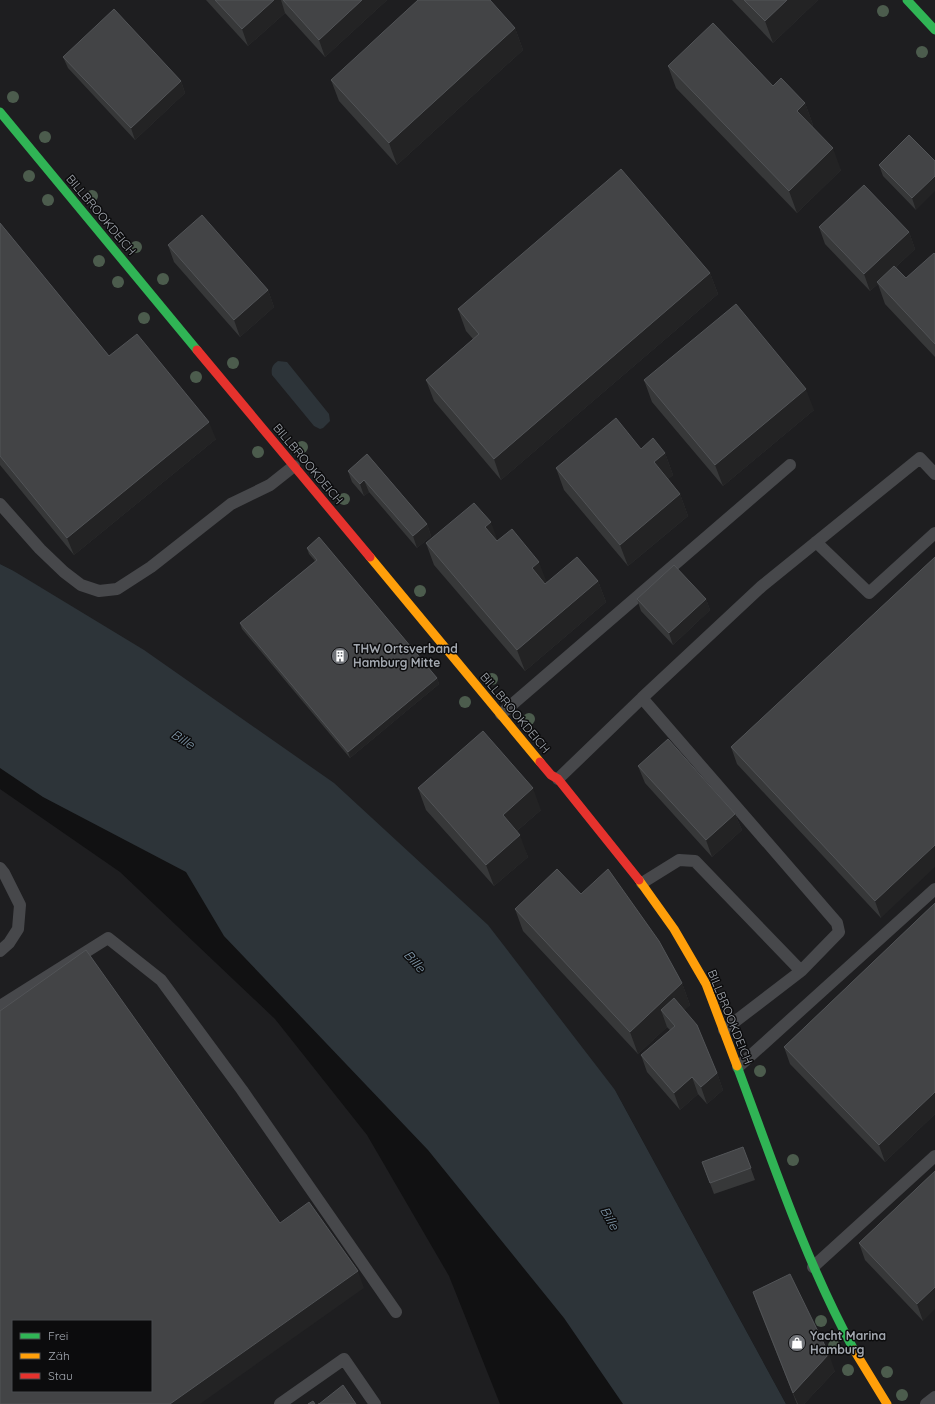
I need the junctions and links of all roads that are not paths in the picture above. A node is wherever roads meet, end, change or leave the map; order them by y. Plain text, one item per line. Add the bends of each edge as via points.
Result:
1 (907, 0) edge
2 (935, 30) edge
3 (0, 112) edge
4 (790, 465) dead end
5 (294, 466) junction
6 (935, 474) edge
7 (0, 504) edge
8 (935, 532) edge
9 (816, 542) junction
10 (642, 698) junction
11 (500, 714) junction
12 (558, 779) junction
13 (0, 868) edge
14 (642, 883) junction
15 (935, 889) edge
16 (0, 951) edge
17 (801, 971) junction
18 (0, 1006) edge
19 (724, 1030) junction
20 (738, 1067) junction
21 (935, 1156) edge
22 (813, 1268) junction
23 (396, 1312) dead end
24 (935, 1397) edge
25 (280, 1404) edge
26 (375, 1404) edge
27 (887, 1404) edge
28 (926, 1404) edge

1 - 2 street
3 - 5 street, BILLBROOKDEICH
4 - 11 lane
5 - 7 lane via 270,485 231,504 151,567 117,589 99,591 81,584 64,572
5 - 11 street, BILLBROOKDEICH
6 - 9 lane via 920,458
8 - 9 lane via 869,593
9 - 10 lane via 762,586
10 - 12 lane
10 - 17 lane via 837,923 839,932
11 - 12 street, BILLBROOKDEICH via 551,775
12 - 14 street, BILLBROOKDEICH
13 - 16 lane via 20,905 18,929 10,943
14 - 17 lane via 679,860 695,861
14 - 19 street, BILLBROOKDEICH via 684,943 707,986
15 - 20 lane
17 - 19 lane
18 - 23 lane via 108,938 114,942 161,980 242,1090
19 - 20 street, BILLBROOKDEICH
20 - 22 street, BILLBROOKDEICH
21 - 22 lane
22 - 27 street, BILLBROOKDEICH via 838,1320
24 - 28 lane
25 - 26 lane via 344,1360

